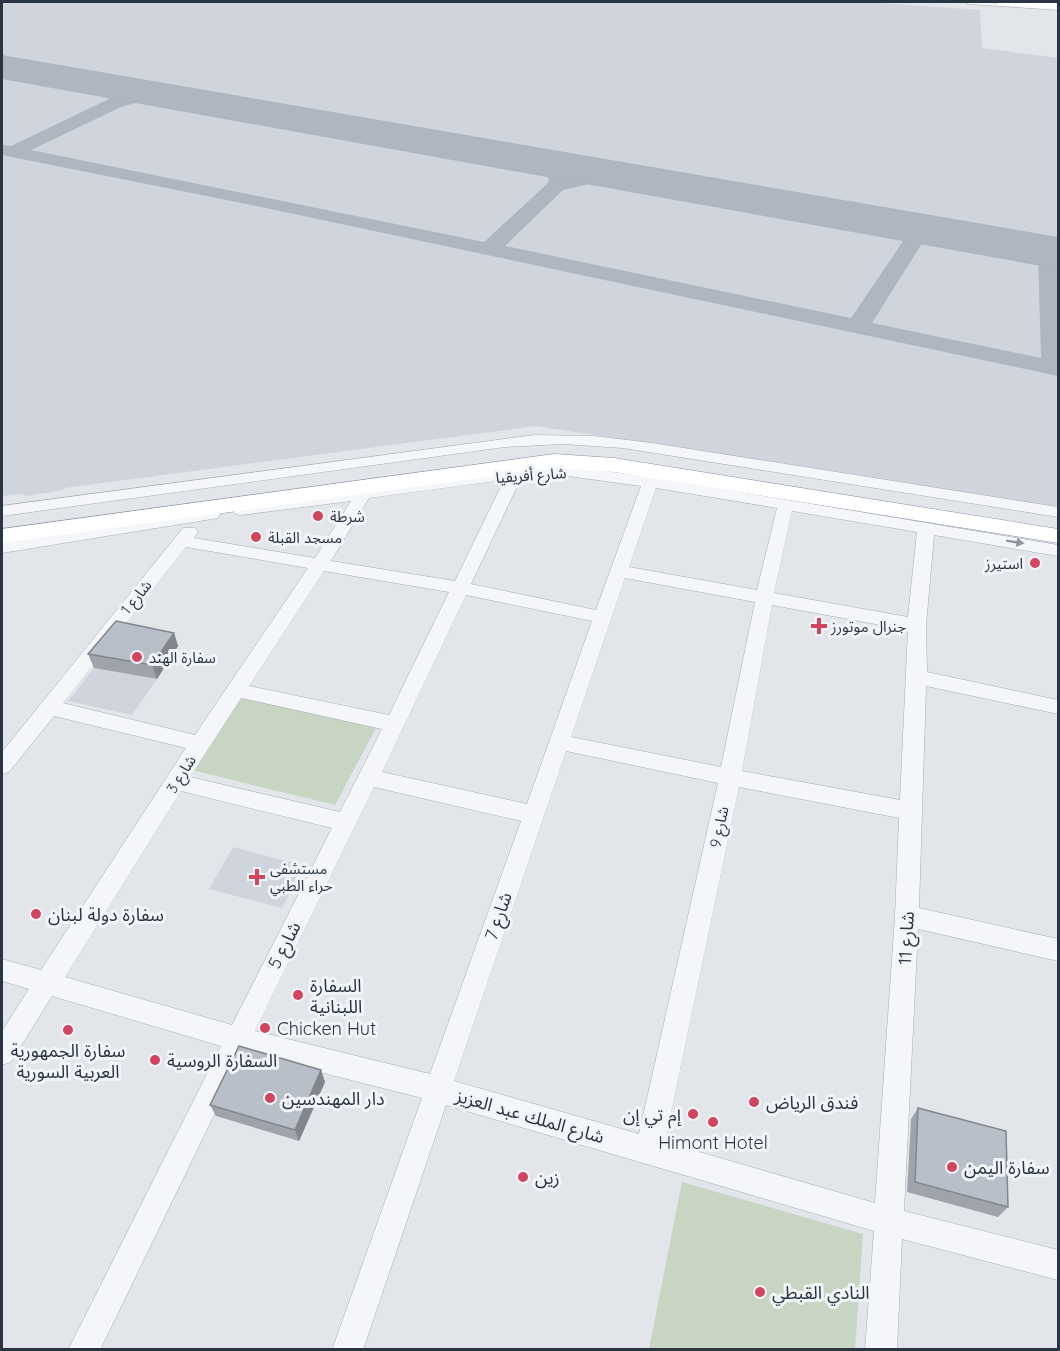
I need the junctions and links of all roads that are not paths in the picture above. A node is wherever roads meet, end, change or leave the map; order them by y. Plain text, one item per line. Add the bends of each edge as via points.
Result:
1 (969, 2) edge
2 (999, 2) edge
3 (1034, 2) edge
4 (1055, 4) edge
5 (531, 444) junction
6 (515, 474) junction
7 (650, 482) junction
8 (362, 496) junction
9 (786, 504) junction
10 (2, 512) edge
11 (1059, 512) edge
12 (206, 514) junction
13 (2, 522) edge
14 (1059, 522) edge
15 (141, 527) junction
16 (926, 527) junction
17 (2, 536) edge
18 (1059, 536) edge
19 (176, 547) junction
20 (2, 548) edge
21 (1059, 550) edge
22 (318, 565) junction
23 (618, 571) junction
24 (459, 588) junction
25 (765, 599) junction
26 (602, 617) junction
27 (917, 624) junction
28 (917, 677) junction
29 (236, 690) junction
30 (49, 707) junction
31 (1059, 707) edge
32 (394, 724) junction
33 (559, 742) junction
34 (200, 744) junction
35 (2, 766) edge
36 (368, 777) junction
37 (730, 777) junction
38 (177, 782) junction
39 (910, 811) junction
40 (534, 816) junction
41 (346, 822) junction
42 (907, 916) junction
43 (1059, 950) edge
44 (2, 969) edge
45 (46, 982) junction
46 (237, 1039) junction
47 (2, 1053) edge
48 (437, 1089) junction
49 (650, 1150) junction
50 (888, 1221) junction
51 (1059, 1265) edge
52 (83, 1350) edge
53 (347, 1350) edge
54 (881, 1350) edge

1 - 4 street
2 - 4 main road
3 - 4 main road
5 - 10 street, شارع أفريقيا
5 - 11 street, شارع أفريقيا via 597,440
5 - 13 highway, شارع أفريقيا
5 - 14 highway, شارع أفريقيا via 622,453
6 - 7 street, شارع أفريقيا via 568,471
6 - 8 street, شارع أفريقيا
6 - 24 street, شارع 5
7 - 9 street, شارع أفريقيا
7 - 23 street, شارع 7
8 - 12 street, شارع أفريقيا
8 - 22 street, شارع 3
9 - 16 street, شارع أفريقيا
9 - 25 street, شارع 9
12 - 15 street, شارع أفريقيا
12 - 19 street, شارع 1
15 - 19 street via 161,533
15 - 20 street, شارع أفريقيا
16 -> 21 street, شارع أفريقيا
16 - 27 street, شارع 11
17 - 18 highway, شارع أفريقيا via 554,461 614,465
19 - 22 street
19 - 30 street, شارع 1
22 - 24 street
22 - 29 street, شارع 3
23 - 25 street
23 - 26 street, شارع 7
24 - 26 street
24 - 32 street, شارع 5
25 - 27 street
25 - 37 street, شارع 9
26 - 33 street, شارع 7
27 - 28 street, شارع 11
28 - 31 street
28 - 39 street, شارع 11
29 - 32 street
29 - 34 street, شارع 3
30 - 34 street
30 - 35 street, شارع 1
32 - 36 street, شارع 5
33 - 37 street
33 - 40 street, شارع 7
34 - 38 street, شارع 3
36 - 40 street
36 - 41 street, شارع 5
37 - 39 street
37 - 49 street, شارع 9
38 - 41 street
38 - 45 street, شارع 3
39 - 42 street, شارع 11
40 - 48 street, شارع 7
41 - 46 street, شارع 5
42 - 43 street
42 - 50 street, شارع 11
44 - 45 street, شارع الملك عبد العزيز
45 - 46 street, شارع الملك عبد العزيز
45 - 47 street, شارع 3
46 - 48 street, شارع الملك عبد العزيز
46 - 52 street, شارع 5
48 - 49 street, شارع الملك عبد العزيز
48 - 53 street, شارع 7
49 - 50 street, شارع الملك عبد العزيز
50 - 51 street, شارع الملك عبد العزيز
50 - 54 street, شارع 11

